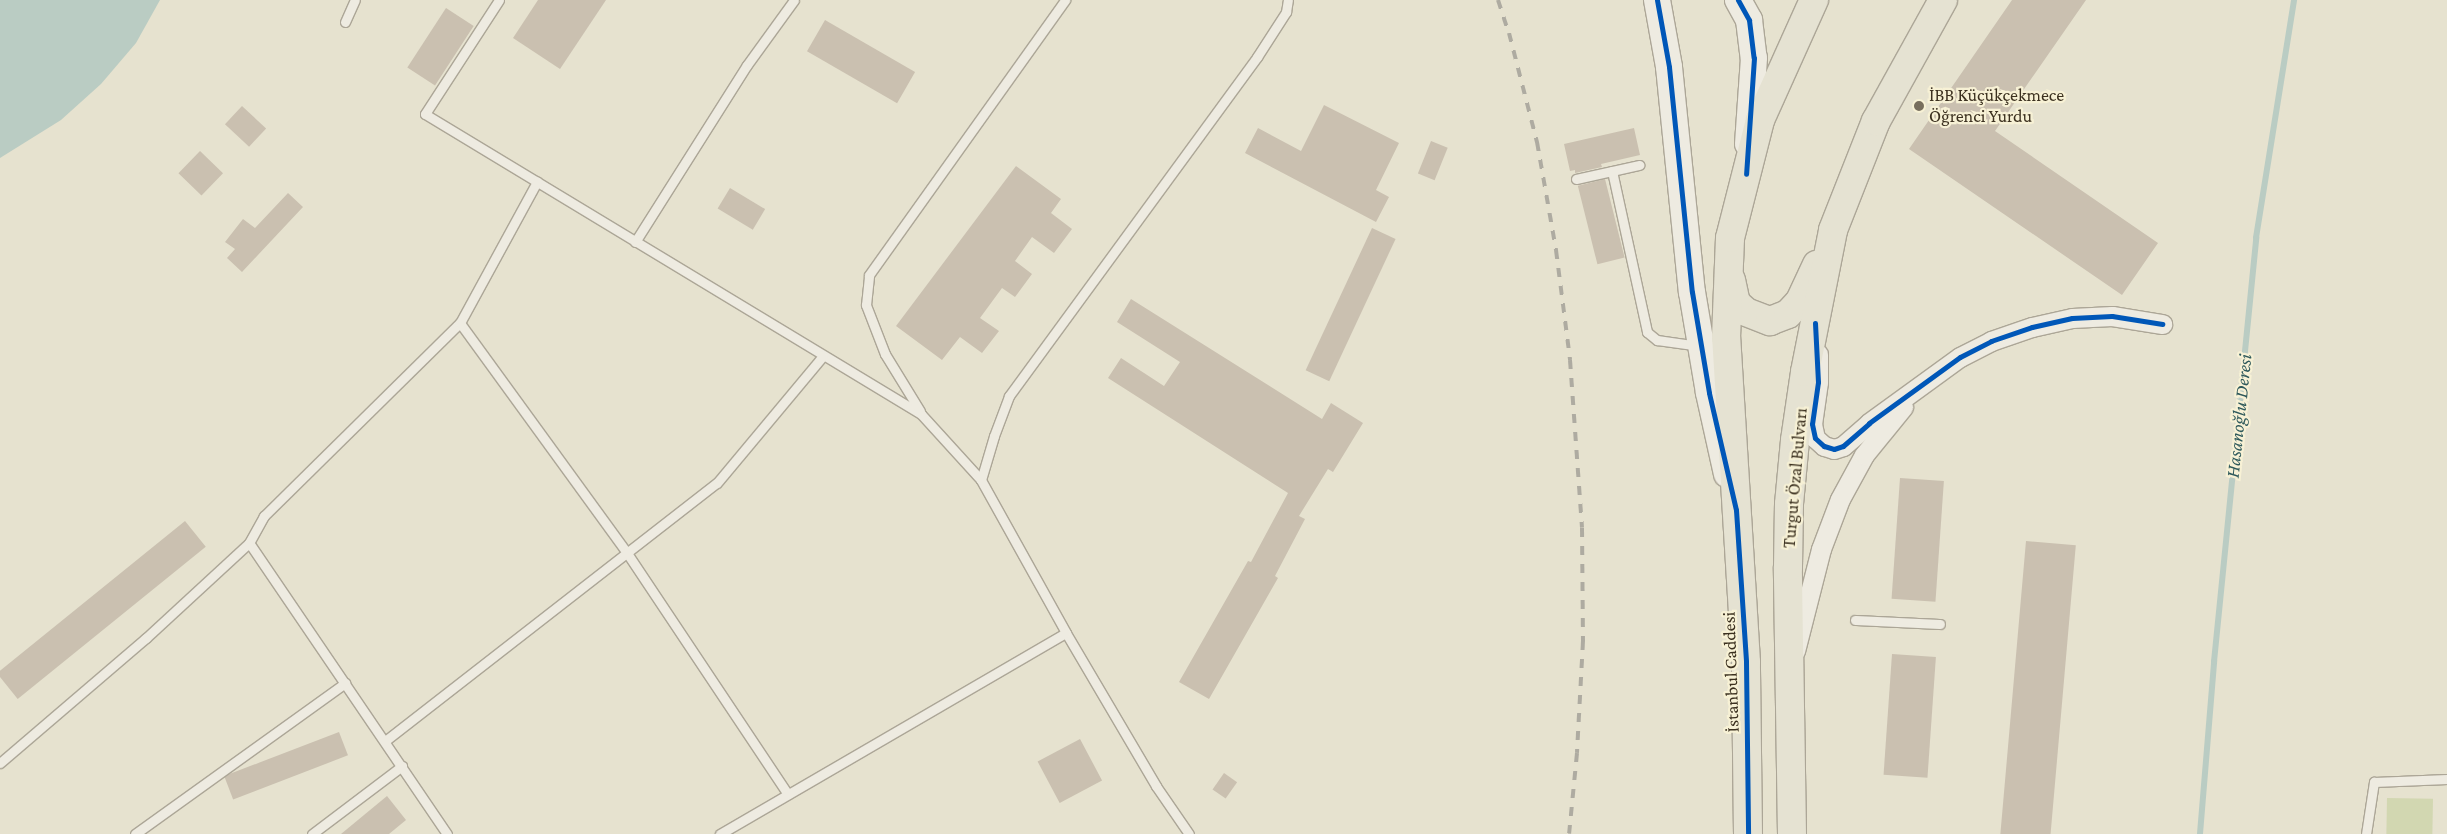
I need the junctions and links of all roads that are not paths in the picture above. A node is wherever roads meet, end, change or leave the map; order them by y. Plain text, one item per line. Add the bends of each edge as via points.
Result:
1 (355, 0) edge
2 (498, 0) edge
3 (794, 0) edge
4 (1065, 0) edge
5 (1288, 0) edge
6 (1657, 0) edge
7 (1738, 0) edge
8 (1814, 0) edge
9 (1944, 0) edge
10 (345, 22) dead end
11 (1639, 165) dead end
12 (1612, 171) junction
13 (1746, 174) junction
14 (1576, 179) dead end
15 (537, 182) junction
16 (1834, 230) junction
17 (1730, 238) junction
18 (635, 242) junction
19 (460, 323) junction
20 (1815, 323) junction
21 (2162, 324) dead end
22 (1701, 346) junction
23 (823, 356) junction
24 (1923, 385) junction
25 (921, 414) junction
26 (981, 480) junction
27 (1736, 510) junction
28 (249, 543) junction
29 (627, 553) junction
30 (1855, 620) dead end
31 (1940, 624) dead end
32 (1066, 633) junction
33 (1790, 666) junction
34 (345, 683) junction
35 (385, 741) junction
36 (0, 762) edge
37 (402, 766) junction
38 (2447, 779) edge
39 (788, 794) junction
40 (135, 834) edge
41 (312, 834) edge
42 (447, 834) edge
43 (720, 834) edge
44 (1189, 834) edge
45 (1748, 834) edge
46 (1792, 834) edge
47 (2366, 834) edge

1 - 10 lane
2 - 15 lane via 425,114
3 - 18 lane via 747,64
4 - 25 lane via 868,275 866,305 885,354
5 - 26 lane via 1286,12 1257,57 1009,396
6 - 22 street via 1669,67 1692,292
7 - 13 street via 1749,20 1754,58
8 - 13 main road via 1760,120
9 - 16 main road, Turgut Özal Bulvarı via 1876,121
11 - 12 lane
12 - 14 lane
12 - 22 lane via 1647,332 1657,340 1672,344
13 - 17 main road
15 - 18 lane
15 - 19 lane
16 - 17 main road via 1800,301 1788,314 1770,321 1746,312 1736,303 1731,283
16 - 20 main road, Turgut Özal Bulvarı
17 - 27 main road via 1726,338
18 - 23 lane
19 - 28 lane via 264,516
19 - 29 lane
20 - 24 street via 1818,382 1812,424 1814,438 1824,446 1834,449 1843,446 1869,423
20 - 33 main road, Turgut Özal Bulvarı via 1795,440 1789,504
21 - 24 street via 2112,316 2072,318 2032,327 1991,341 1960,357
22 - 27 street via 1708,393
23 - 25 lane
23 - 29 lane via 717,483
24 - 33 street via 1864,455 1840,499 1821,549 1806,616
25 - 26 lane
26 - 32 lane
27 - 45 main road, İstanbul Caddesi via 1746,662
28 - 34 lane
28 - 36 lane via 146,638
29 - 35 lane
29 - 39 lane
30 - 31 lane
32 - 39 lane
32 - 44 lane via 1156,786
33 - 46 main road, Turgut Özal Bulvarı
34 - 35 lane
34 - 40 lane
35 - 37 lane
37 - 41 lane
37 - 42 lane
38 - 47 lane via 2374,782
39 - 43 lane

